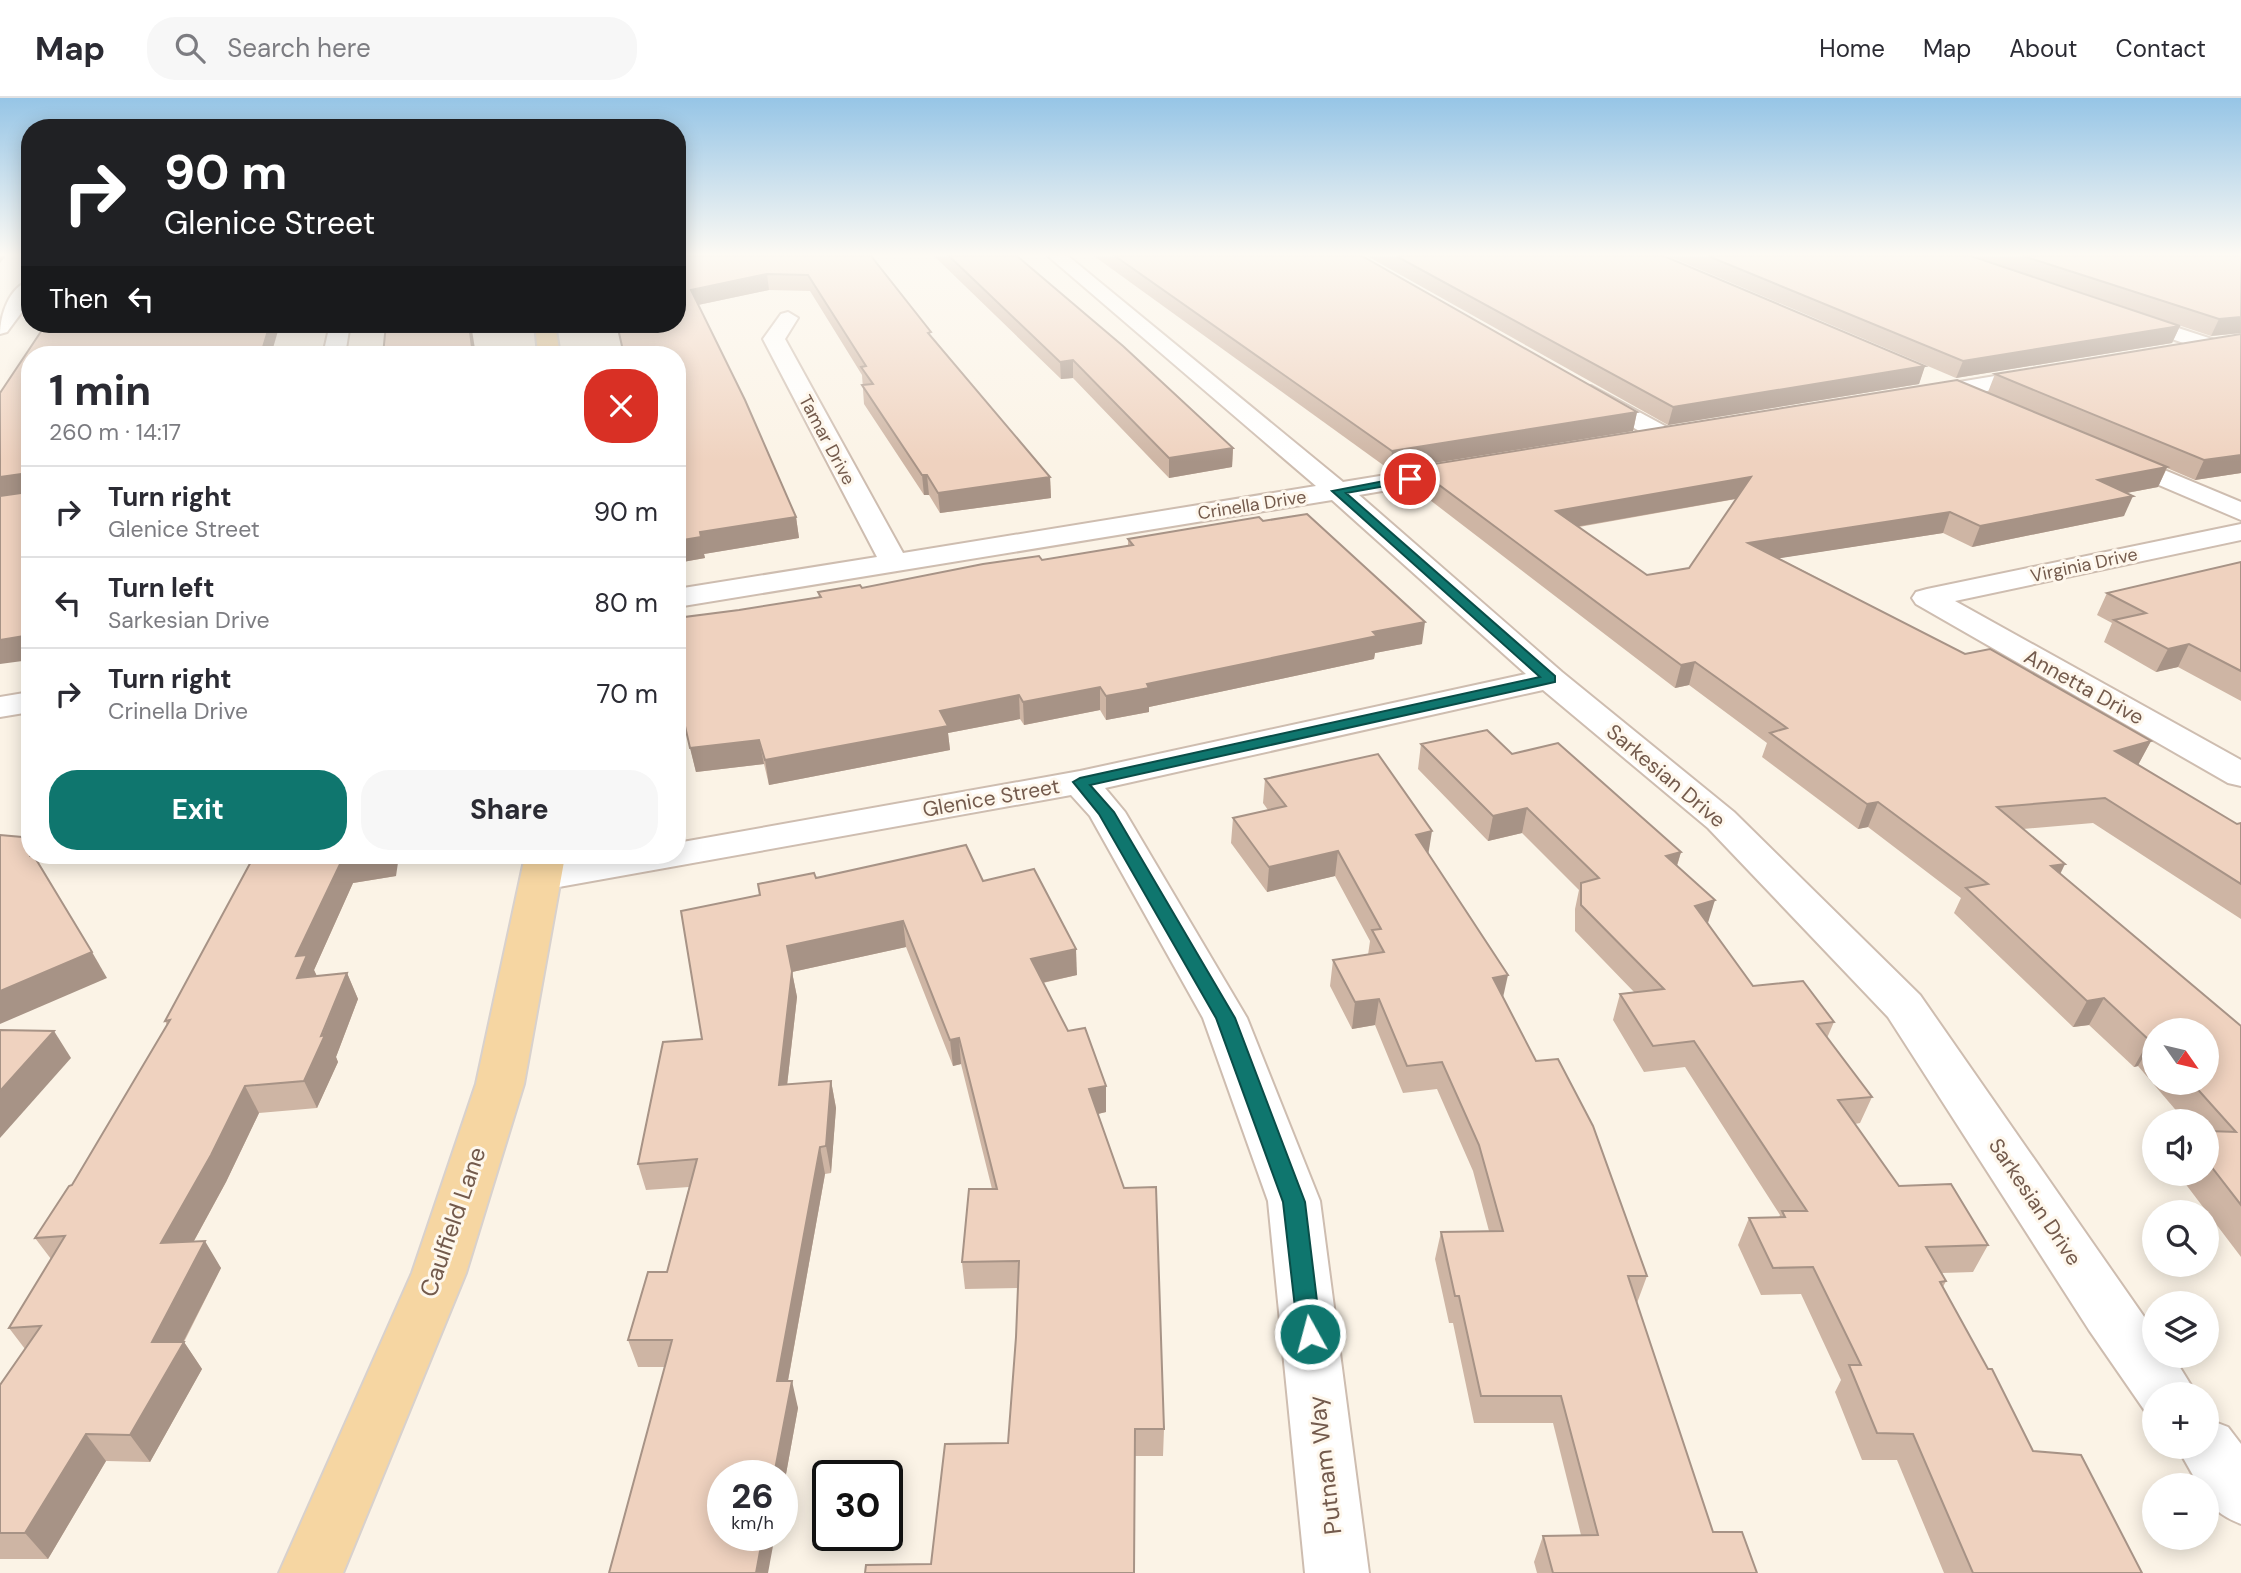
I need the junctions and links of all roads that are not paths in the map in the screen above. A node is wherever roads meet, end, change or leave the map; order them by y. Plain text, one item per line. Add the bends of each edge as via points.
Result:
1 (783, 325) edge
2 (1138, 325) edge
3 (2153, 325) edge
4 (2168, 353) edge
5 (2058, 372) edge
6 (1926, 376) edge
7 (1577, 386) edge
8 (1956, 389) junction
9 (1901, 398) edge
10 (1999, 407) edge
11 (1695, 432) edge
12 (1667, 437) junction
13 (1627, 443) edge
14 (2088, 446) edge
15 (1492, 466) edge
16 (1337, 491) junction
17 (2241, 512) edge
18 (2241, 532) edge
19 (894, 562) junction
20 (686, 597) edge
21 (1927, 598) joint
22 (1550, 679) junction
23 (21, 704) edge
24 (0, 707) edge
25 (2241, 775) edge
26 (1080, 782) junction
27 (686, 853) edge
28 (576, 864) edge
29 (543, 867) edge
30 (2159, 1382) edge
31 (2216, 1459) edge
32 (2241, 1494) edge
33 (311, 1573) edge
34 (1337, 1573) edge

1 - 19 street, Tamar Drive via 774,339
2 - 16 street, Sarkesian Drive
3 - 4 street via 2220,345
5 - 8 street
6 - 8 street
7 - 12 street
8 - 9 street
8 - 10 street
11 - 12 street
12 - 13 street
14 - 17 street
15 - 16 street, Crinella Drive
16 - 19 street, Crinella Drive
16 - 22 street, Sarkesian Drive
18 - 21 street, Virginia Drive
19 - 20 street, Crinella Drive
21 - 25 street, Annetta Drive
22 - 26 street, Glenice Street
22 - 30 street, Sarkesian Drive via 1721,820 1904,1006
23 - 24 street
26 - 27 street, Glenice Street
26 - 34 street, Putnam Way via 1106,812 1225,1018 1294,1202
28 - 29 street, Glenice Street
29 - 33 main road, Caulfield Lane via 500,1084 439,1273
31 - 32 street

